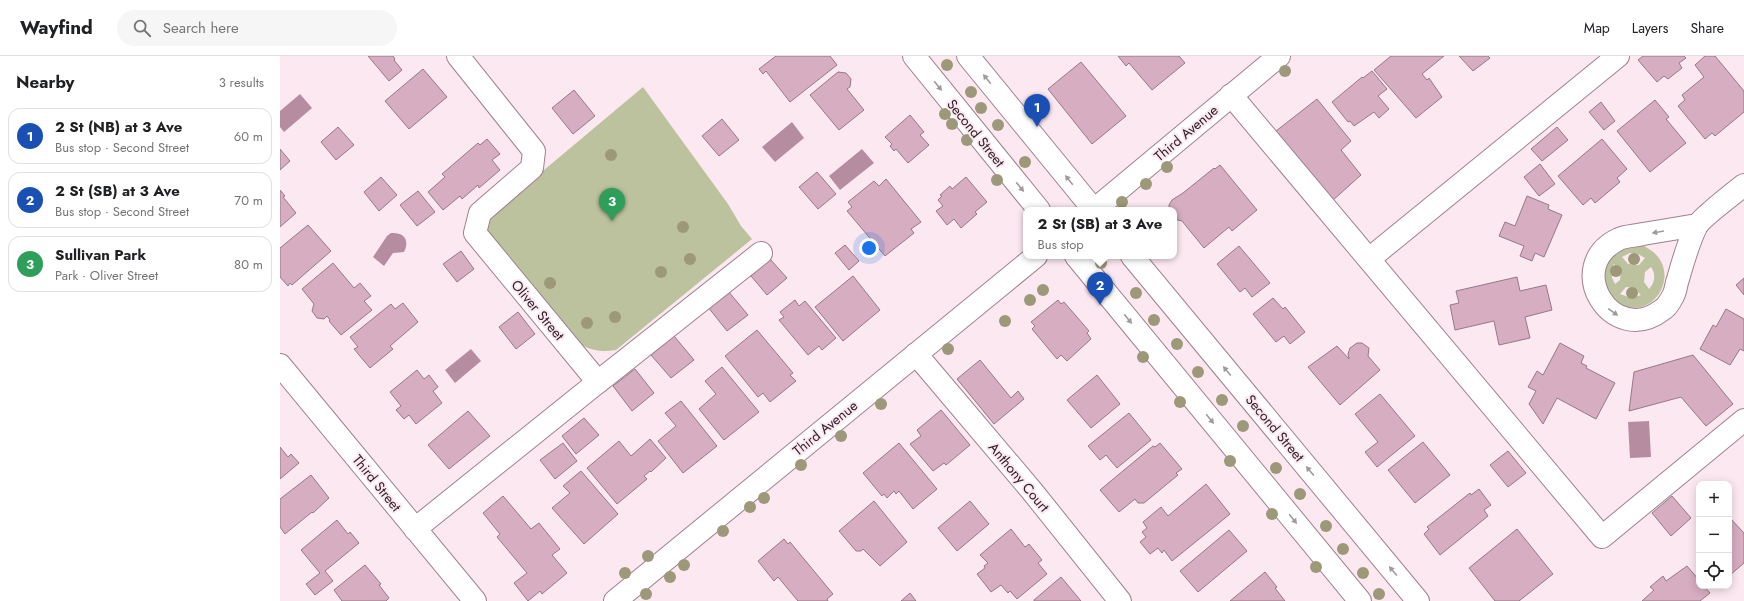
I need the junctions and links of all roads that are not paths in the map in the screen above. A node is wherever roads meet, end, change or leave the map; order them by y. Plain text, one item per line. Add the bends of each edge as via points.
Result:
1 (458, 56) edge
2 (914, 56) edge
3 (968, 56) edge
4 (1279, 56) edge
5 (1618, 56) edge
6 (1231, 95) junction
7 (1744, 185) edge
8 (1037, 207) edge
9 (1092, 207) edge
10 (1098, 207) edge
11 (1697, 225) junction
12 (761, 253) dead end
13 (1032, 259) edge
14 (1078, 259) edge
15 (1134, 259) edge
16 (1369, 259) junction
17 (916, 354) junction
18 (280, 365) edge
19 (598, 382) junction
20 (1744, 420) edge
21 (415, 529) junction
22 (474, 601) edge
23 (615, 601) edge
24 (1120, 601) edge
25 (1360, 601) edge
26 (1418, 601) edge

1 - 19 street, Oliver Street via 534,151 532,168 480,213 475,233
2 -> 8 street, Second Street
9 -> 3 street
4 - 6 street, Third Avenue
5 - 16 street
6 - 10 street, Third Avenue
6 - 16 street
7 - 11 street
11 -> 11 street via 1620,239 1607,247 1597,260 1593,278 1596,292 1603,305 1616,316 1634,320 1647,318 1662,310 1673,296
12 - 19 street
13 - 17 street, Third Avenue
14 -> 25 street
26 -> 15 street, Second Street
16 - 20 street via 1602,537
17 - 23 street, Third Avenue
17 - 24 street, Anthony Court via 1032,491
18 - 21 street, Third Street
19 - 21 street
21 - 22 street, Third Street

